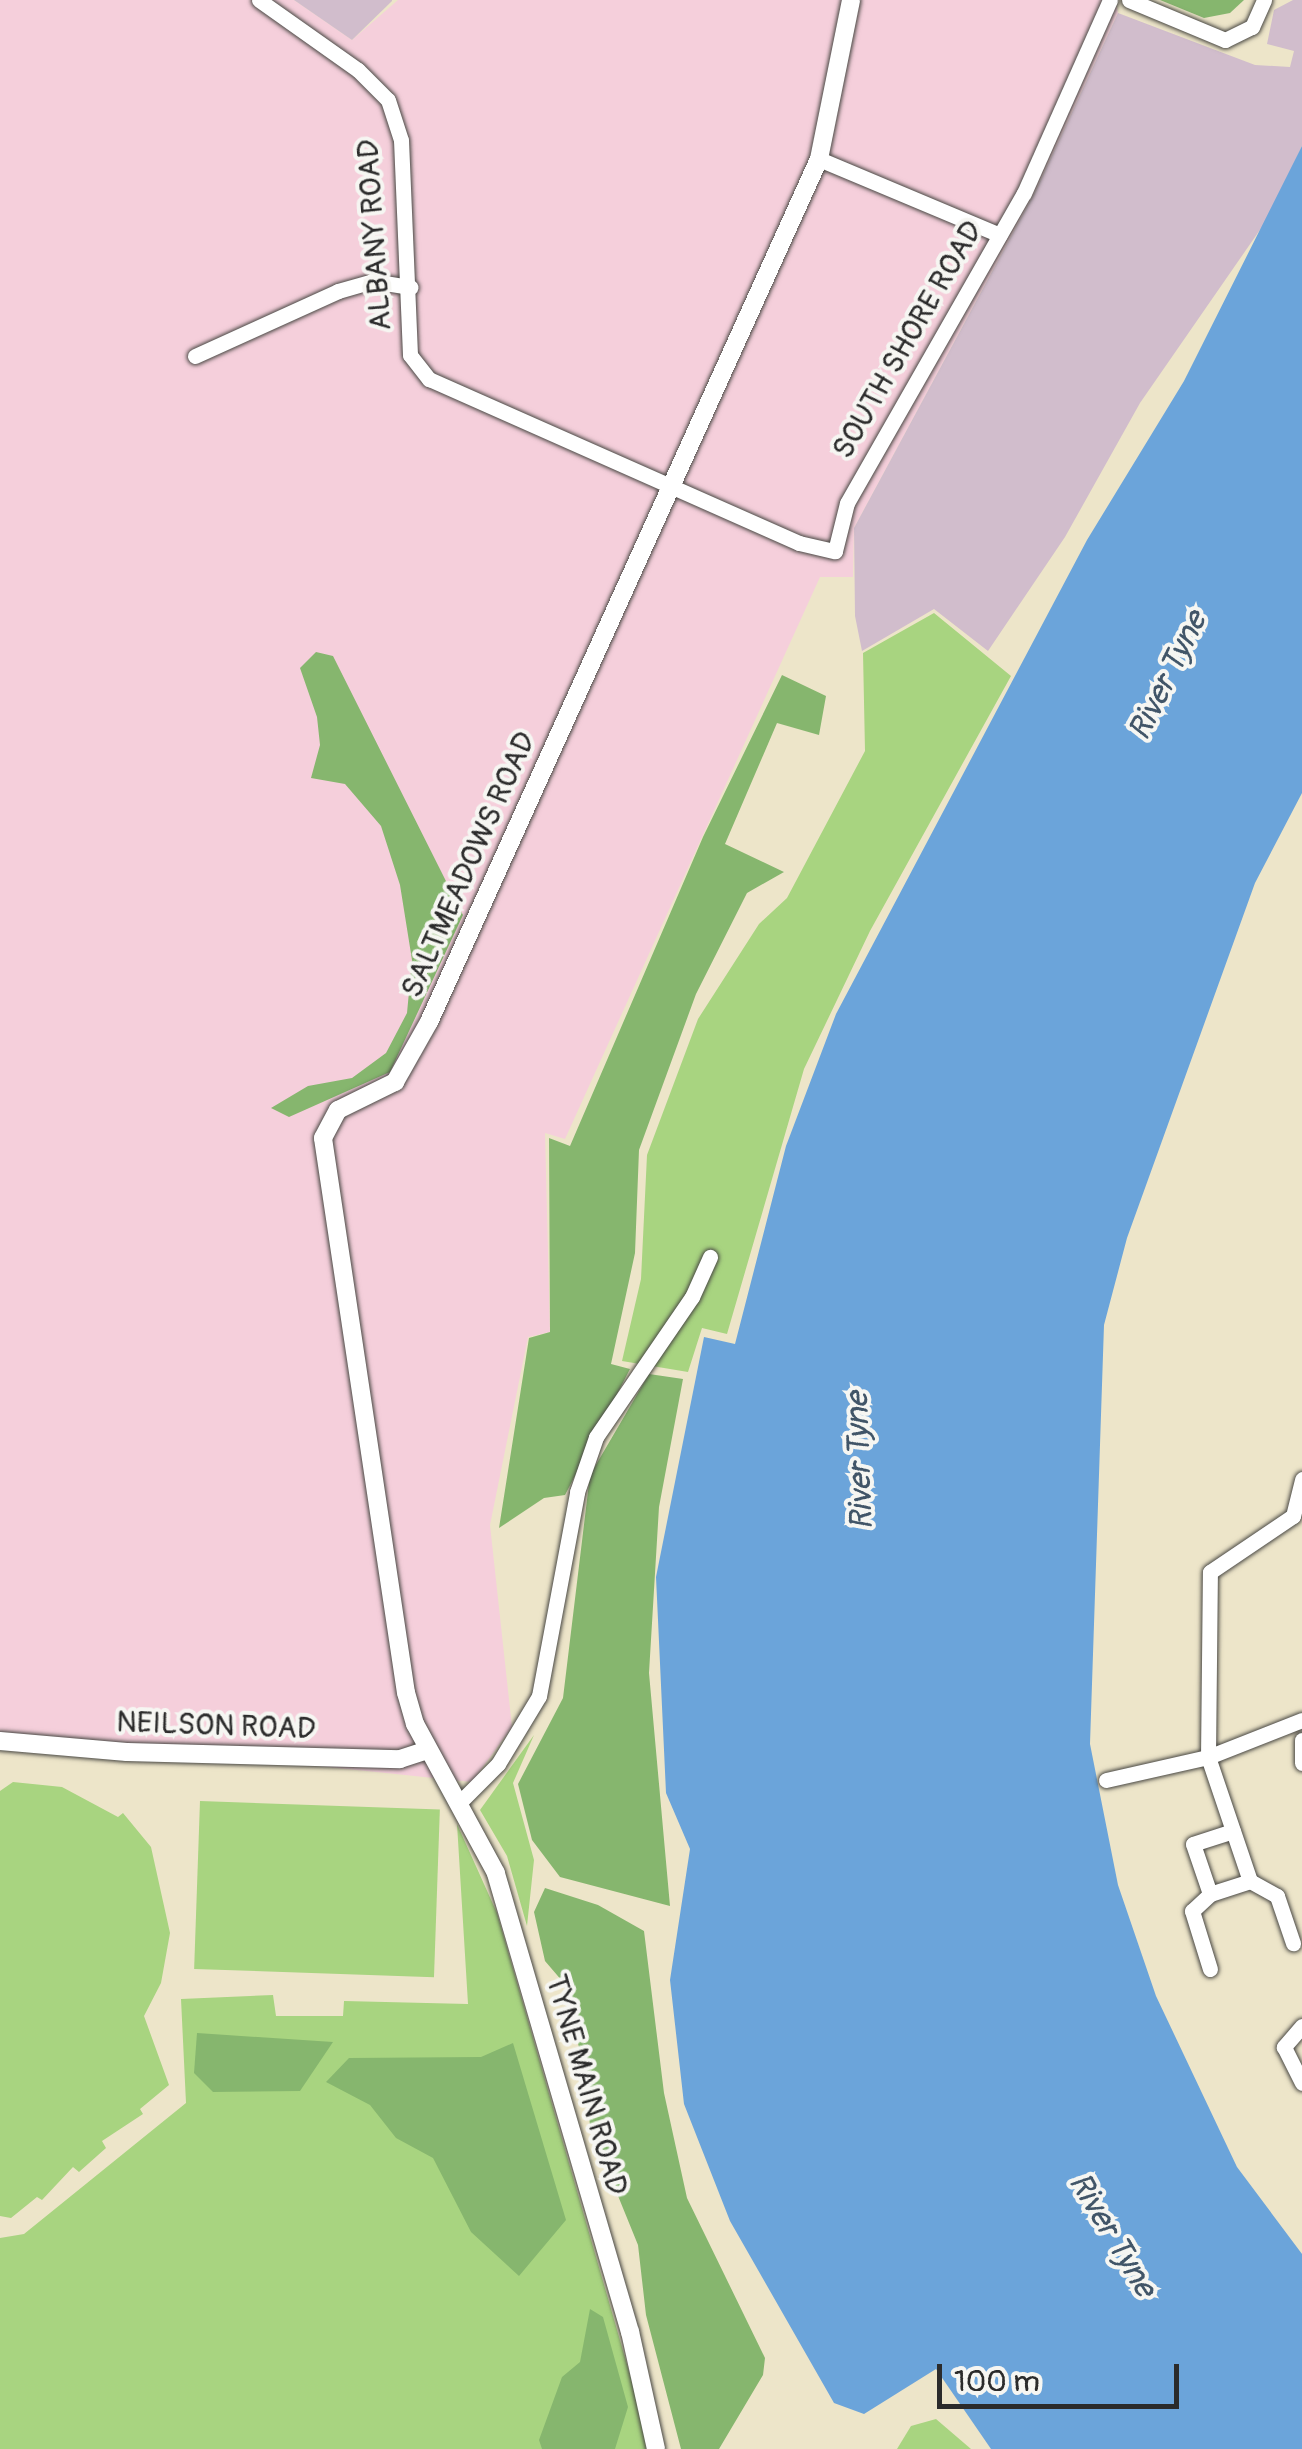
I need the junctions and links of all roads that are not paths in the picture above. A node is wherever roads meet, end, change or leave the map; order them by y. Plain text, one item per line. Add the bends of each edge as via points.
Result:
1 (259, 0) edge
2 (851, 0) edge
3 (1110, 0) edge
4 (1129, 0) edge
5 (1264, 0) edge
6 (819, 159) junction
7 (1000, 235) junction
8 (412, 287) junction
9 (195, 356) dead end
10 (672, 485) junction
11 (710, 1256) dead end
12 (1302, 1479) edge
13 (1302, 1720) edge
14 (1302, 1740) edge
15 (0, 1742) edge
16 (428, 1750) junction
17 (1208, 1758) junction
18 (1302, 1764) edge
19 (1106, 1780) dead end
20 (460, 1802) junction
21 (1233, 1830) junction
22 (1250, 1881) junction
23 (1210, 1894) junction
24 (1293, 1943) dead end
25 (1210, 1969) dead end
26 (1302, 2026) edge
27 (1302, 2082) edge
28 (656, 2449) edge

1 - 8 street, ALBANY ROAD via 358,70 388,100 401,140
2 - 6 street, SALTMEADOWS ROAD
3 - 7 street, SOUTH SHORE ROAD via 1078,85
4 - 5 street via 1225,40 1241,38
6 - 7 street
6 - 10 street, SALTMEADOWS ROAD
7 - 10 street, SOUTH SHORE ROAD via 875,449 847,503 835,551 799,543
8 - 9 street via 372,281 338,291
8 - 10 street, ALBANY ROAD via 410,355 429,380
10 - 16 street, SALTMEADOWS ROAD via 410,1062 382,1092 338,1110 323,1138 406,1693
11 - 20 street via 692,1298 596,1437 577,1492 539,1696 498,1764
12 - 17 street via 1293,1516 1210,1572
13 - 17 street
14 - 18 street
15 - 16 street, NEILSON ROAD via 400,1759
16 - 20 street, TYNE MAIN ROAD
17 - 19 street
17 - 21 street
20 - 28 street, TYNE MAIN ROAD via 496,1873 630,2332
21 - 22 street
21 - 23 street via 1194,1844
22 - 23 street
22 - 24 street via 1277,1896
23 - 25 street via 1192,1911
26 - 27 street via 1284,2047

